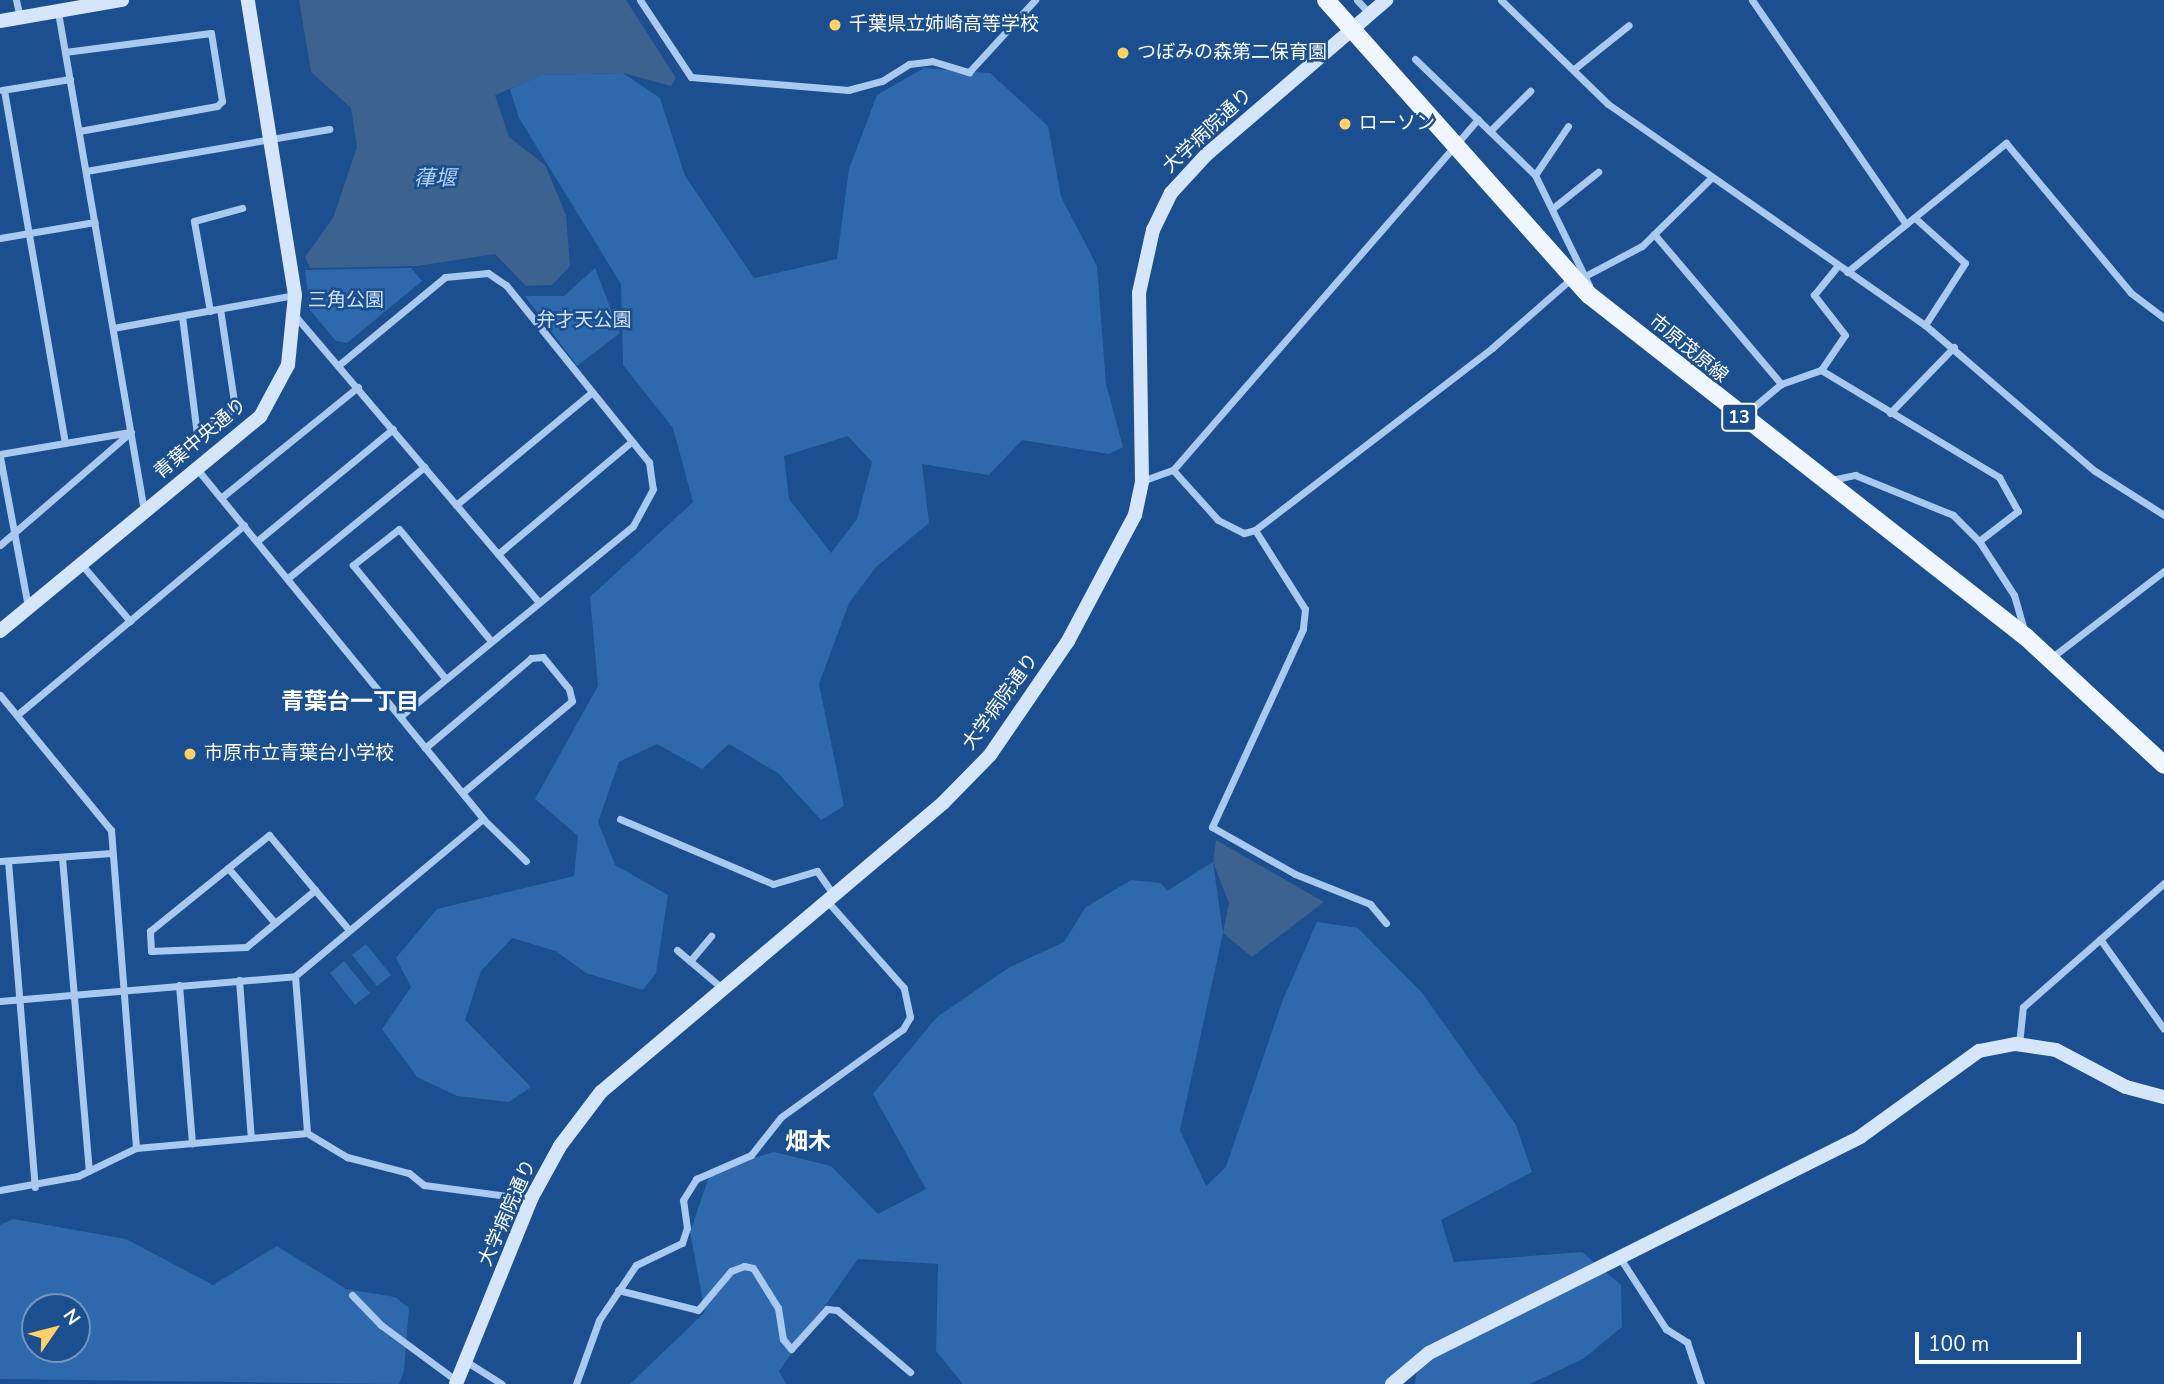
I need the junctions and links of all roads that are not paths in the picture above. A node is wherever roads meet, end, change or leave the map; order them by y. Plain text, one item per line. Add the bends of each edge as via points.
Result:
1 (16, 0) edge
2 (122, 0) edge
3 (248, 0) edge
4 (640, 0) edge
5 (1035, 0) edge
6 (1326, 0) edge
7 (1357, 0) edge
8 (1386, 0) edge
9 (1501, 0) edge
10 (1752, 0) edge
11 (58, 12) junction
12 (1370, 14) junction
13 (20, 18) junction
14 (0, 22) edge
15 (1629, 25) dead end
16 (1352, 30) junction
17 (65, 52) junction
18 (1415, 59) dead end
19 (1574, 69) junction
20 (70, 79) junction
21 (2, 90) edge
22 (1530, 92) dead end
23 (1478, 119) junction
24 (1568, 126) dead end
25 (329, 129) dead end
26 (79, 131) junction
27 (1490, 131) junction
28 (268, 140) junction
29 (1455, 148) junction
30 (86, 171) junction
31 (1598, 172) dead end
32 (1535, 175) junction
33 (1712, 177) junction
34 (242, 208) dead end
35 (1553, 208) junction
36 (1915, 218) junction
37 (95, 222) junction
38 (1906, 224) junction
39 (27, 233) junction
40 (1654, 234) junction
41 (0, 238) edge
42 (1838, 265) junction
43 (1847, 272) junction
44 (1578, 277) junction
45 (295, 295) junction
46 (220, 309) junction
47 (210, 311) junction
48 (182, 316) junction
49 (297, 318) junction
50 (2164, 318) edge
51 (1925, 325) junction
52 (113, 328) junction
53 (1954, 347) junction
54 (340, 364) junction
55 (1821, 370) junction
56 (1781, 384) junction
57 (358, 387) junction
58 (591, 393) junction
59 (1890, 414) junction
60 (1741, 418) junction
61 (393, 429) junction
62 (131, 432) junction
63 (631, 442) junction
64 (65, 443) junction
65 (0, 455) edge
66 (424, 467) junction
67 (196, 468) junction
68 (1173, 470) junction
69 (1142, 481) junction
70 (1823, 482) junction
71 (222, 497) junction
72 (456, 505) junction
73 (144, 512) junction
74 (2164, 515) edge
75 (244, 525) junction
76 (1255, 530) junction
77 (13, 535) junction
78 (257, 541) junction
79 (1979, 541) junction
80 (0, 545) edge
81 (498, 554) junction
82 (82, 565) junction
83 (2164, 571) edge
84 (288, 579) junction
85 (538, 602) junction
86 (28, 608) junction
87 (130, 621) junction
88 (0, 631) edge
89 (2026, 637) junction
90 (491, 641) junction
91 (2051, 659) junction
92 (445, 678) junction
93 (0, 695) edge
94 (17, 715) junction
95 (400, 717) junction
96 (425, 748) junction
97 (2164, 765) edge
98 (462, 793) junction
99 (483, 819) junction
100 (621, 819) dead end
101 (112, 853) junction
102 (62, 857) junction
103 (4, 861) edge
104 (526, 861) dead end
105 (228, 868) junction
106 (2164, 883) edge
107 (315, 890) junction
108 (830, 898) junction
109 (275, 923) junction
110 (1385, 923) dead end
111 (349, 930) junction
112 (711, 936) dead end
113 (2100, 939) junction
114 (677, 950) dead end
115 (690, 961) junction
116 (295, 976) junction
117 (239, 980) junction
118 (179, 985) junction
119 (722, 988) junction
120 (125, 990) junction
121 (72, 995) junction
122 (19, 999) junction
123 (0, 1001) edge
124 (2164, 1029) edge
125 (2019, 1044) junction
126 (2164, 1097) edge
127 (307, 1133) junction
128 (251, 1138) junction
129 (192, 1143) junction
130 (136, 1148) junction
131 (89, 1171) junction
132 (35, 1187) junction
133 (0, 1190) edge
134 (531, 1199) junction
135 (1620, 1257) junction
136 (618, 1290) junction
137 (352, 1295) dead end
138 (467, 1362) junction
139 (911, 1372) dead end
140 (457, 1382) edge
141 (502, 1384) edge
142 (576, 1384) edge
143 (1392, 1384) edge
144 (1701, 1384) edge

1 - 13 street
2 - 11 street
3 - 28 street, 青葉中央通り
4 - 5 street via 691,76 848,90 882,81 909,64 932,61 969,72
6 - 16 main road, 市原茂原線 / 13
7 - 12 street
8 - 12 street, 大学病院通り
9 - 19 street
10 - 38 street
11 - 13 street
11 - 17 street
12 - 16 street, 大学病院通り
13 - 14 street
15 - 19 street
16 - 29 main road, 市原茂原線 / 13
16 - 69 street, 大学病院通り via 1206,155 1171,193 1153,230 1139,293
17 - 20 street
17 - 26 street via 211,33 222,101 217,106
18 - 23 street
19 - 33 street via 1608,104
20 - 21 street
20 - 26 street
21 - 39 street
22 - 27 street
23 - 27 street
23 - 29 street
24 - 32 street
25 - 28 street
26 - 30 street
27 - 32 street
28 - 30 street
28 - 45 street, 青葉中央通り
29 - 44 main road, 市原茂原線 / 13
29 - 68 street
30 - 37 street
31 - 35 street
32 - 35 street
33 - 40 street
33 - 42 street
34 - 47 street via 194,222
35 - 44 street
36 - 38 street
36 - 50 street via 2006,143 2131,293
36 - 51 street via 1965,263
37 - 39 street
37 - 52 street
38 - 43 street
39 - 41 street
39 - 64 street
40 - 44 street via 1612,267
40 - 56 street
42 - 43 street
42 - 55 street via 1814,295 1844,335
43 - 51 street
44 - 60 main road, 市原茂原線 / 13 via 1590,295
44 - 76 street
45 - 46 street
45 - 49 street, 青葉中央通り
46 - 47 street
46 - 48 street via 235,408 197,434
47 - 48 street
48 - 52 street
49 - 54 street
49 - 67 street, 青葉中央通り via 288,365 260,417
51 - 53 street
52 - 62 street
53 - 59 street
53 - 74 street via 2095,471
54 - 57 street
54 - 58 street via 445,277 469,270 506,285
55 - 56 street
55 - 59 street
56 - 60 street
57 - 61 street
57 - 71 street
58 - 63 street
58 - 72 street
59 - 79 street via 1999,477 2012,492 2018,511
60 - 70 main road, 市原茂原線 / 13
61 - 66 street
61 - 78 street
62 - 64 street
62 - 73 street
62 - 77 street
63 - 81 street
63 - 85 street via 649,462 648,508
64 - 65 street
65 - 77 street
66 - 72 street
66 - 84 street
67 - 71 street
67 - 73 street, 青葉中央通り
68 - 69 street
68 - 76 street via 1218,520 1244,533
69 - 108 street, 大学病院通り via 1123,543 990,755
70 - 79 street via 1855,475 1933,503
70 - 89 main road, 市原茂原線 / 13
71 - 75 street
72 - 81 street
73 - 82 street, 青葉中央通り
75 - 78 street
75 - 87 street
76 - 110 street via 1306,609 1303,629 1212,827 1295,874 1370,904
77 - 80 street
77 - 86 street
78 - 84 street
79 - 89 street via 2014,595
81 - 85 street
82 - 86 street, 青葉中央通り
82 - 87 street
83 - 91 street
84 - 95 street
85 - 90 street
86 - 88 street, 青葉中央通り
87 - 94 street
89 - 91 main road, 市原茂原線 / 13
90 - 92 street
90 - 92 street via 400,529 353,565
91 - 97 main road, 市原茂原線 / 13
92 - 95 street
93 - 94 street
94 - 101 street via 107,821
95 - 96 street
96 - 98 street
96 - 98 street via 531,658 543,657 569,689 572,701
98 - 99 street
99 - 104 street
99 - 111 street
100 - 108 street via 773,884 817,871
101 - 102 street
101 - 120 street
102 - 103 street
102 - 121 street
103 - 122 street
105 - 107 street via 270,835
105 - 109 street
105 - 109 street via 150,931 151,951 246,947
106 - 113 street
107 - 109 street
107 - 111 street
108 - 119 street, 大学病院通り
108 - 136 street via 904,988 910,1017 903,1029 781,1117 751,1156 696,1179 682,1200 687,1228 682,1243 636,1265
111 - 116 street
112 - 115 street
113 - 124 street
113 - 125 street via 2023,1007
114 - 115 street
115 - 119 street
116 - 117 street
116 - 127 street
117 - 118 street
117 - 128 street
118 - 120 street
118 - 129 street
119 - 134 street, 大学病院通り via 601,1092 560,1146
120 - 121 street
120 - 130 street
121 - 122 street
121 - 131 street
122 - 123 street
122 - 132 street
125 - 126 street via 2056,1050 2126,1087
125 - 135 street via 1958,1062 1860,1137
127 - 128 street
127 - 134 street via 347,1157 409,1173 424,1185
128 - 129 street
129 - 130 street
130 - 131 street
131 - 132 street
132 - 133 street
134 - 138 street, 大学病院通り
135 - 143 street via 1429,1353
135 - 144 street via 1666,1329 1687,1342
136 - 139 street via 698,1310 731,1271 753,1268 778,1308 783,1339 791,1349 827,1310 837,1310
136 - 142 street
137 - 140 street via 381,1325
138 - 140 street, 大学病院通り
138 - 141 street

